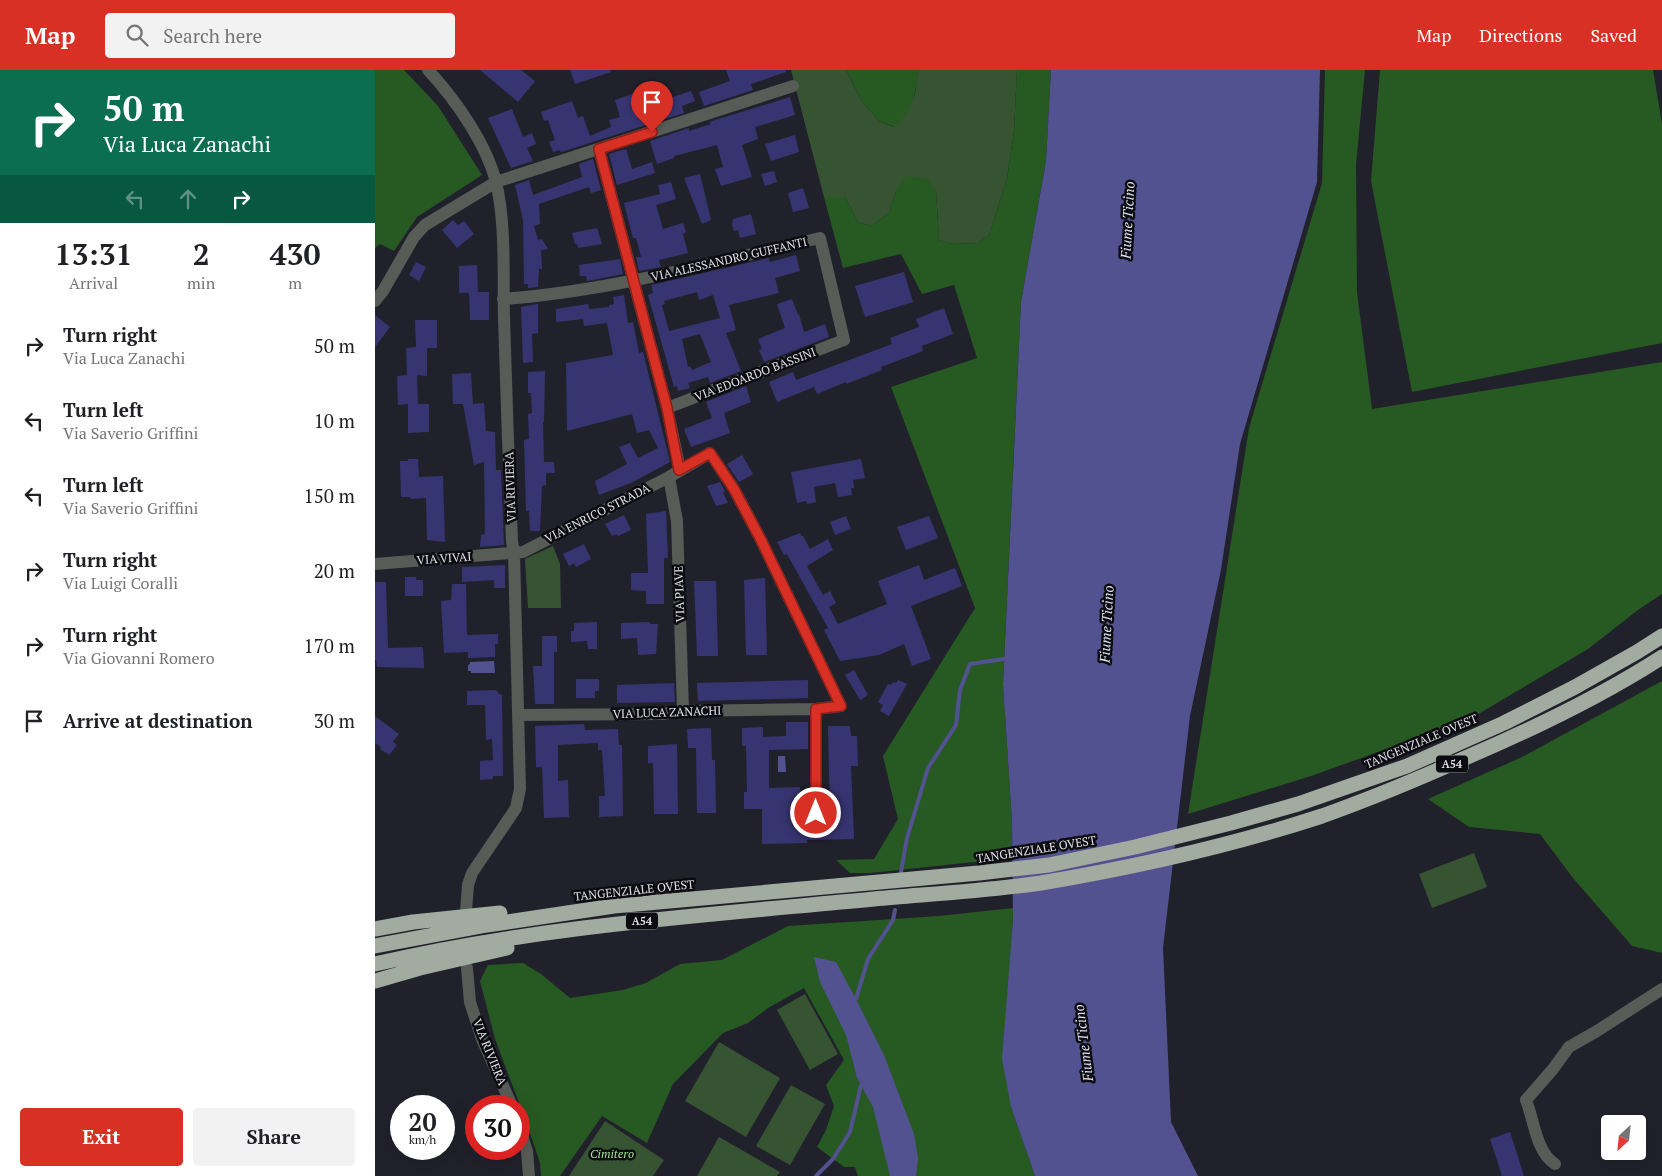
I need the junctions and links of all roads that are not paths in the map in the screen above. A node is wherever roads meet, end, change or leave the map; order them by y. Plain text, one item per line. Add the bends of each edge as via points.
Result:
1 (428, 70) edge
2 (793, 86) dead end
3 (599, 149) junction
4 (496, 182) junction
5 (633, 282) junction
6 (503, 299) junction
7 (375, 301) edge
8 (844, 340) joint
9 (667, 408) junction
10 (674, 473) junction
11 (514, 553) junction
12 (375, 564) edge
13 (1662, 636) edge
14 (1659, 659) edge
15 (841, 706) joint
16 (816, 709) junction
17 (683, 711) junction
18 (517, 715) junction
19 (816, 813) dead end
20 (614, 906) junction
21 (466, 911) dead end
22 (606, 926) junction
23 (375, 929) edge
24 (375, 946) edge
25 (375, 964) edge
26 (467, 968) dead end
27 (375, 981) edge
28 (1662, 989) edge
29 (507, 1095) edge
30 (528, 1160) edge
31 (1555, 1164) dead end
32 (529, 1176) edge

1 - 4 street, VIA RIVIERA via 467,119
2 - 3 street
3 - 4 street
3 - 5 street, VIA PIAVE
4 - 6 street, VIA RIVIERA via 501,217
4 - 7 street via 425,225 414,237
5 - 6 street, VIA ALESSANDRO GUFFANTI via 547,296
5 - 8 street, VIA ALESSANDRO GUFFANTI via 820,238
5 - 9 street, VIA PIAVE
6 - 11 street, VIA RIVIERA
8 - 9 street, VIA EDOARDO BASSINI
9 - 10 street, VIA PIAVE
10 - 11 street, VIA ENRICO STRADA via 523,552
10 - 15 street, VIA ENRICO STRADA via 710,453 761,540
10 - 17 street, VIA PIAVE
11 - 12 street, VIA VIVAI
11 - 18 street, VIA RIVIERA
13 - 20 highway, TANGENZIALE OVEST / A54 via 1575,687 1416,762 1298,804 1135,847 1049,864 979,873
14 - 22 highway, A54 via 1579,706 1411,782 1324,815 1237,842 1040,883
15 - 16 street, VIA LUCA ZANACHI
16 - 17 street, VIA LUCA ZANACHI
16 - 19 street
17 - 18 street, VIA LUCA ZANACHI
18 - 21 street, VIA RIVIERA via 520,788 516,808 472,873
20 - 23 highway via 504,913
20 - 24 highway, TANGENZIALE OVEST / A54
22 - 25 highway, A54 via 484,942
22 - 27 highway
26 - 29 street, VIA RIVIERA via 470,1002 482,1039
28 - 31 street via 1569,1047 1526,1100 1540,1145 1546,1158
30 - 32 street

